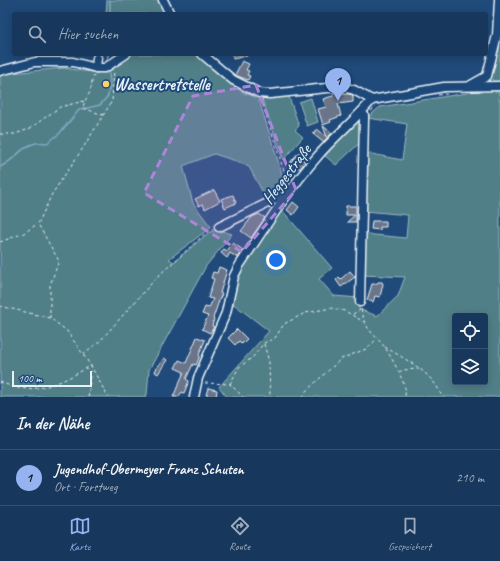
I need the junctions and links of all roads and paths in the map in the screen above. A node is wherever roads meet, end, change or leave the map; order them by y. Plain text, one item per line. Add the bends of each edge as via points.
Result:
1 (163, 0) edge
2 (499, 0) edge
3 (169, 12) edge
4 (123, 56) edge
5 (204, 56) edge
6 (97, 58) dead end
7 (114, 62) junction
8 (96, 68) junction
9 (0, 71) edge
10 (486, 76) junction
11 (470, 86) junction
12 (497, 86) edge
13 (259, 93) junction
14 (448, 93) dead end
15 (438, 95) dead end
16 (84, 101) junction
17 (375, 103) junction
18 (104, 115) junction
19 (363, 116) junction
20 (0, 134) edge
21 (290, 192) junction
22 (38, 224) junction
23 (219, 227) joint
24 (0, 242) edge
25 (0, 306) edge
26 (360, 306) junction
27 (352, 315) junction
28 (50, 318) junction
29 (364, 322) junction
30 (377, 339) junction
31 (264, 343) junction
32 (384, 346) junction
33 (83, 354) junction
34 (91, 366) junction
35 (420, 369) junction
36 (398, 372) junction
37 (198, 381) junction
38 (0, 382) edge
39 (230, 384) junction
40 (88, 397) edge
41 (108, 397) edge
42 (194, 397) edge
43 (243, 397) edge
44 (270, 397) edge
45 (303, 397) edge
46 (405, 397) edge
47 (442, 397) edge

1 - 3 street
2 - 10 street via 497,34
4 - 7 street
5 - 13 street via 233,80
6 - 8 street
7 - 8 street via 104,68
7 - 18 path via 112,101
8 - 9 street via 73,62 36,62
8 - 16 path via 90,92
10 - 11 street
10 - 12 street
11 - 12 street
11 - 17 street via 444,88
13 - 17 street via 347,88 362,93
13 - 21 path
14 - 15 path
16 - 18 path via 83,108
16 - 20 path via 60,107 29,129 15,134
17 - 19 street, Heggestraße
17 - 19 path
18 - 22 path via 52,194
19 - 21 street, Heggestraße via 317,157
19 - 26 street
21 - 23 street
21 - 37 street, Heggestraße via 234,276 224,318
22 - 24 path via 24,233
22 - 28 path via 59,261 50,285
23 - 33 path via 208,231 173,261 100,341
25 - 28 path
26 - 27 path
26 - 29 path
27 - 29 path
27 - 31 path via 345,310 331,308 304,312 284,324 275,338
28 - 33 path via 68,331
29 - 30 path
30 - 32 path
30 - 45 path via 366,349 341,360 306,391
31 - 39 path via 252,358 239,367
31 - 44 path via 269,362
32 - 35 path
32 - 36 path
33 - 34 path
34 - 38 path via 49,386 28,389
34 - 40 path
34 - 41 path
35 - 36 path
35 - 47 path
36 - 46 path via 405,388
37 - 39 path
37 - 42 street, Heggestraße
39 - 43 path

